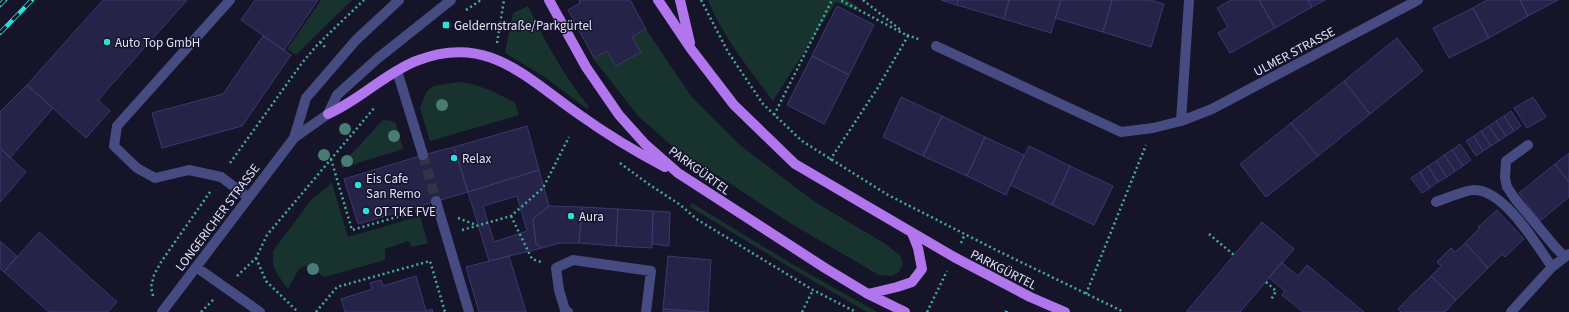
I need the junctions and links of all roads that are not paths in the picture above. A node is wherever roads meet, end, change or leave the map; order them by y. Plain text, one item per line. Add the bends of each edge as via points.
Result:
1 (230, 0) edge
2 (399, 0) edge
3 (451, 0) edge
4 (549, 0) edge
5 (658, 0) edge
6 (680, 0) edge
7 (1189, 0) edge
8 (1418, 0) edge
9 (936, 46) road end
10 (691, 49) junction
11 (397, 70) junction
12 (328, 114) junction
13 (1181, 121) junction
14 (294, 138) junction
15 (1528, 145) dead end
16 (423, 155) tunnel mouth
17 (678, 173) junction
18 (248, 197) junction
19 (1436, 202) dead end
20 (438, 206) tunnel mouth
21 (912, 233) junction
22 (1567, 255) edge
23 (196, 267) junction
24 (1552, 267) junction
25 (868, 294) junction
26 (163, 311) edge
27 (260, 312) edge
28 (469, 312) edge
29 (568, 312) edge
30 (646, 312) edge
31 (905, 312) edge
32 (1065, 312) edge
33 (1511, 312) edge

1 - 18 street via 117,126 114,146 137,168 155,178 189,170 221,177
2 - 14 street, LONGERICHER STRASSE via 356,40 306,98
3 - 12 street, LONGERICHER STRASSE via 377,59 337,95
4 - 17 main road, PARKGÜRTEL via 586,67 619,115 645,144
5 - 10 main road, PARKGÜRTEL
6 - 10 main road
7 - 13 street
8 - 13 street, ULMER STRASSE via 1212,109
9 - 13 street, ULMER STRASSE via 1120,132
10 - 21 main road, PARKGÜRTEL via 734,105 795,164
11 - 12 main road via 344,107
11 - 16 street
11 - 17 main road via 436,54 450,52 468,51 494,58 544,88 634,151
12 - 14 street, LONGERICHER STRASSE
14 - 18 street, LONGERICHER STRASSE
15 - 22 street via 1506,161 1507,187 1556,248
17 - 25 main road, PARKGÜRTEL
18 - 23 street, LONGERICHER STRASSE
19 - 24 street via 1474,190 1490,194 1503,202
20 - 28 street
21 - 25 main road via 922,270 912,282
21 - 32 main road, PARKGÜRTEL via 989,276
22 - 24 street
23 - 26 street, LONGERICHER STRASSE
23 - 27 street
24 - 33 street
25 - 31 main road, PARKGÜRTEL
29 - 30 street via 565,310 559,290 556,268 573,260 651,271

